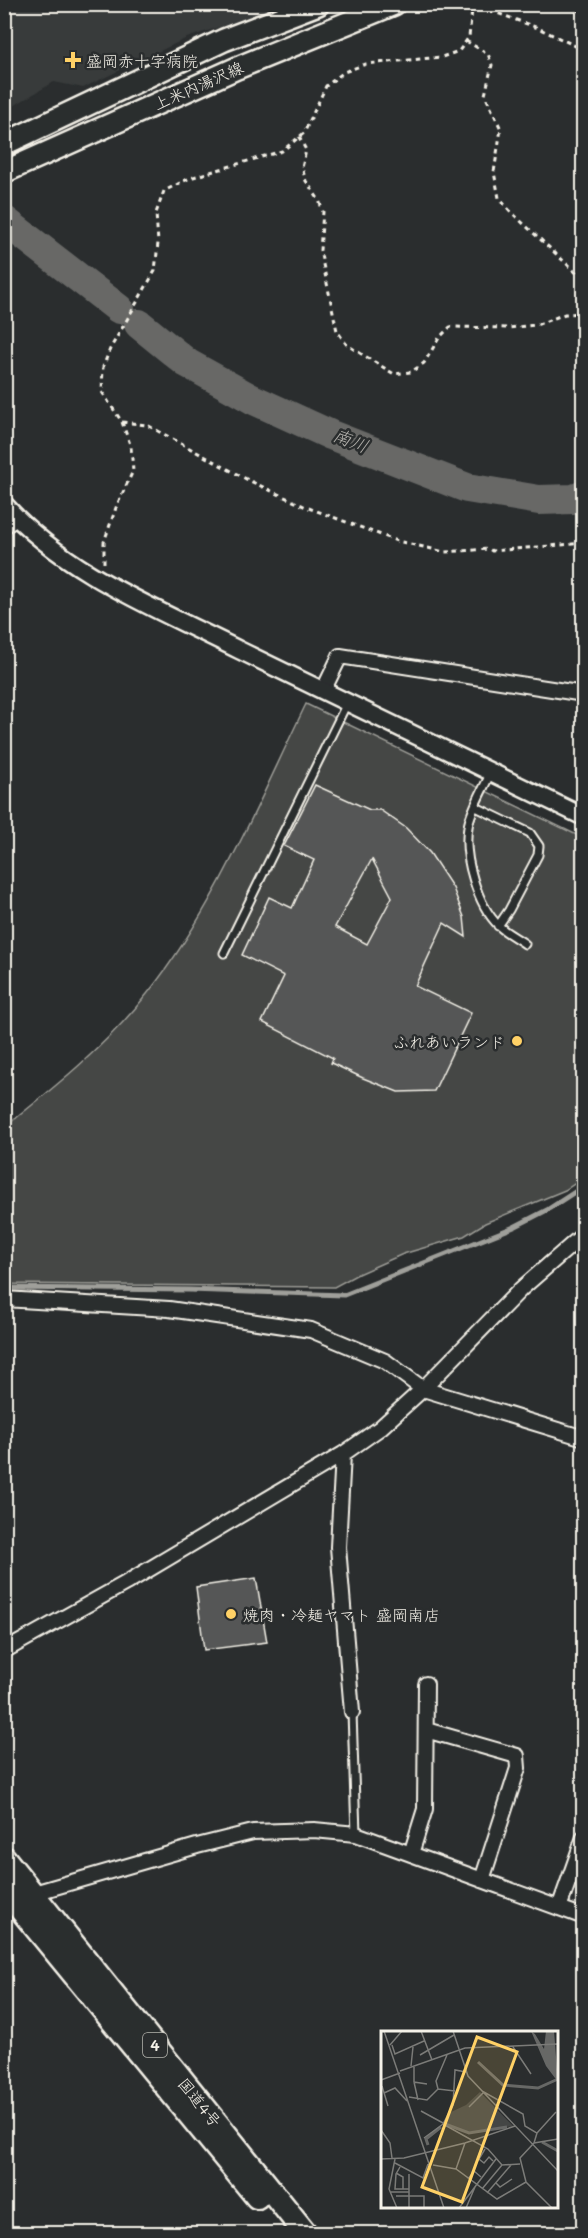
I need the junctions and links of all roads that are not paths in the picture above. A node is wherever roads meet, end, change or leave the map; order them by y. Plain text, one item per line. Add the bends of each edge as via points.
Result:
1 (318, 4) edge
2 (394, 4) edge
3 (4, 144) edge
4 (4, 172) edge
5 (4, 504) edge
6 (11, 522) edge
7 (323, 691) junction
8 (584, 694) edge
9 (347, 703) junction
10 (491, 772) junction
11 (476, 807) junction
12 (584, 817) edge
13 (498, 926) junction
14 (525, 944) dead end
15 (224, 953) dead end
16 (584, 1234) edge
17 (4, 1299) edge
18 (423, 1389) junction
19 (584, 1438) edge
20 (343, 1454) junction
21 (4, 1651) edge
22 (426, 1684) dead end
23 (352, 1712) joint
24 (426, 1730) junction
25 (356, 1834) junction
26 (584, 1837) edge
27 (411, 1854) junction
28 (4, 1858) edge
29 (482, 1880) junction
30 (4, 1889) edge
31 (34, 1893) junction
32 (559, 1908) junction
33 (584, 1917) edge
34 (286, 2234) edge
35 (306, 2234) edge

1 - 3 main road, 上米内湯沢線 via 224,40
2 - 4 main road, 上米内湯沢線 via 237,68
5 - 6 street
6 - 7 street via 105,583
7 - 8 street via 340,656
7 - 9 street
9 - 10 street
9 - 15 lane
10 - 11 lane
10 - 12 street
11 - 13 lane via 468,825 470,867 480,896
11 - 13 lane via 530,833 539,846 538,855
13 - 14 lane
16 - 18 street via 521,1289
17 - 18 street via 170,1309 311,1329 385,1361
18 - 19 street
18 - 20 street via 380,1428
20 - 21 street
20 - 23 street via 338,1547
22 - 24 street
23 - 25 lane
24 - 27 street via 425,1809
24 - 29 street via 517,1756 518,1768
25 - 27 street
25 - 31 street via 314,1830 253,1832
26 - 32 street
27 - 29 street
28 - 31 highway, 国道4号 / 4
29 - 32 street
30 - 34 highway, 国道4号 / 4
31 - 35 highway, 国道4号 / 4
32 - 33 street

